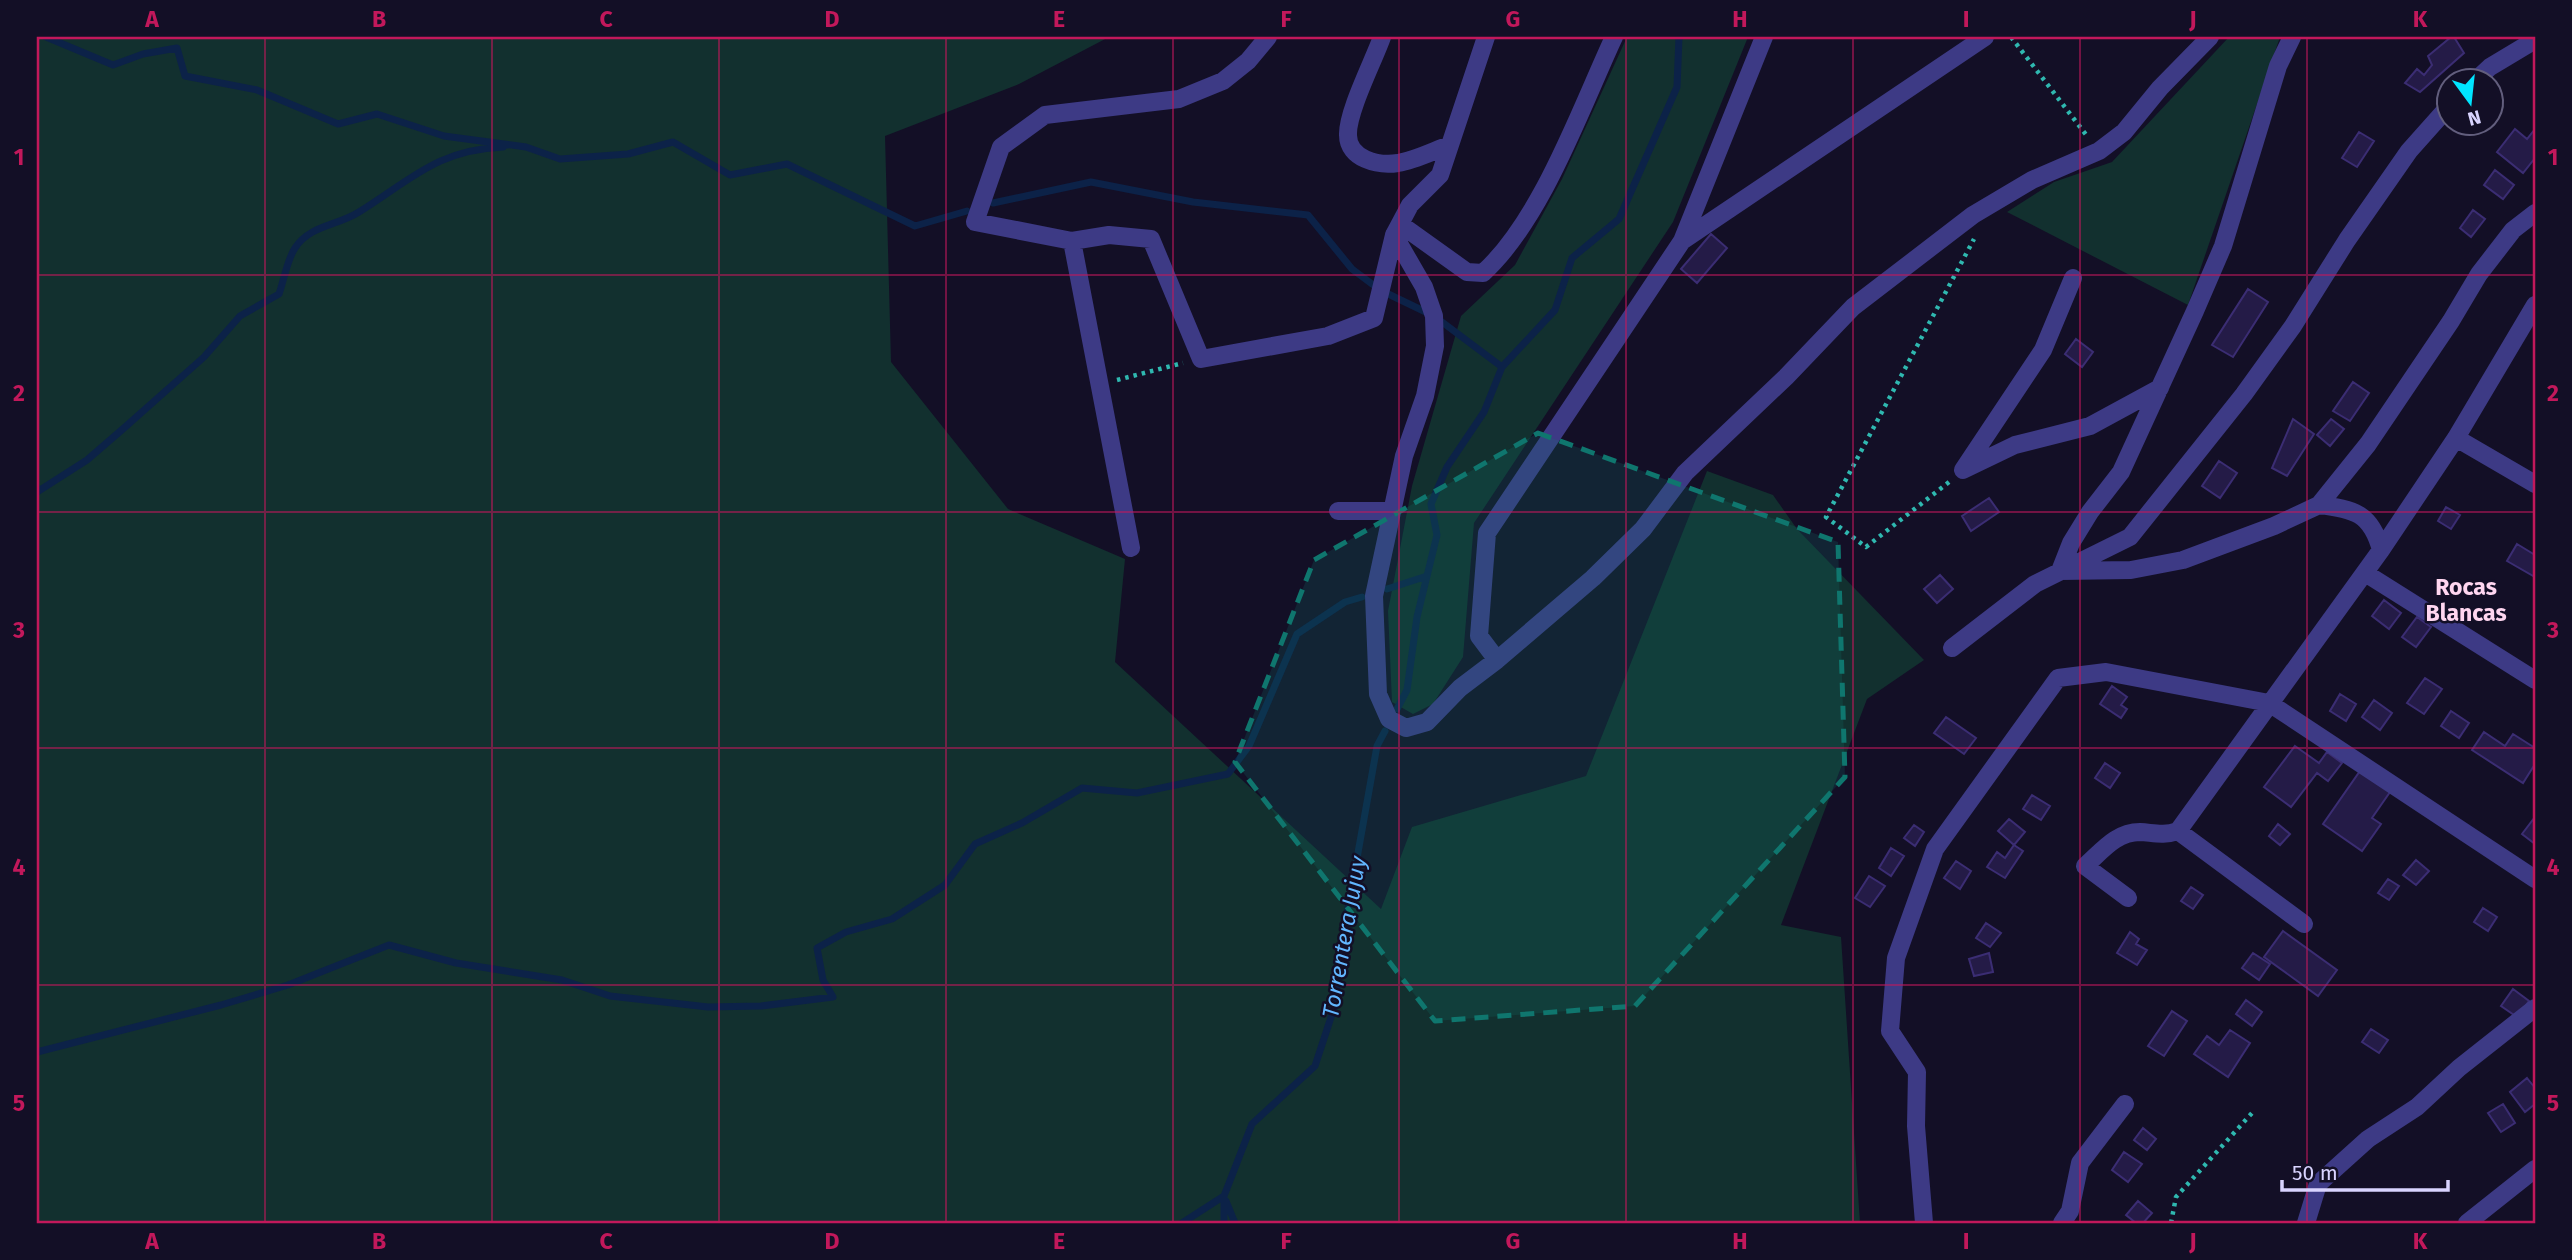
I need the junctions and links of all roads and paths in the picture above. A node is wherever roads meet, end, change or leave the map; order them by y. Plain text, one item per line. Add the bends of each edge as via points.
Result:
1 (1268, 37) edge
2 (1382, 37) edge
3 (1486, 37) edge
4 (1614, 37) edge
5 (1764, 37) edge
6 (1985, 37) edge
7 (2011, 37) edge
8 (2210, 37) edge
9 (2292, 37) edge
10 (2535, 40) edge
11 (2492, 66) edge
12 (2436, 121) edge
13 (1450, 145) junction
14 (2099, 151) junction
15 (1993, 204) junction
16 (2535, 213) edge
17 (1397, 229) junction
18 (1682, 241) junction
19 (1072, 242) junction
20 (2073, 278) dead end
21 (2535, 305) edge
22 (1201, 359) junction
23 (1099, 384) junction
24 (2160, 388) junction
25 (2456, 438) junction
26 (1963, 470) junction
27 (2535, 484) edge
28 (2319, 505) junction
29 (1338, 511) dead end
30 (1392, 511) junction
31 (1130, 548) dead end
32 (2381, 550) junction
33 (2060, 571) junction
34 (2365, 573) junction
35 (1952, 648) dead end
36 (1497, 660) junction
37 (2535, 680) edge
38 (2269, 703) junction
39 (2178, 831) junction
40 (2535, 879) edge
41 (2128, 898) dead end
42 (2304, 924) dead end
43 (2535, 1007) edge
44 (2124, 1104) dead end
45 (2252, 1112) dead end
46 (2535, 1169) edge
47 (1924, 1223) edge
48 (2062, 1223) edge
49 (2171, 1223) edge
50 (2306, 1223) edge
51 (2467, 1223) edge

1 - 19 street via 1248,61 1223,80 1179,99 1045,115 1001,147 975,222
2 - 13 street via 1352,116 1351,147 1375,163 1399,163
3 - 13 street
4 - 17 street via 1550,173 1505,253 1483,273 1467,272
5 - 18 street
6 - 18 street
7 - 14 path
8 - 14 street via 2124,132
9 - 24 street via 2278,66 2223,246
10 - 11 street
12 - 33 street via 2347,240 2244,394 2130,537
13 - 17 street via 1440,175 1410,205
14 - 15 street via 2032,180
15 - 26 path via 1826,517 1866,547
15 - 36 street via 1853,307 1685,473 1643,529
16 - 28 street via 2513,230 2479,274 2368,444
17 - 22 street via 1374,317 1328,336
17 - 30 street via 1434,316 1435,346
18 - 36 street via 1487,533 1479,636
19 - 22 street via 1109,235 1151,239
19 - 23 street
20 - 26 street via 2043,350
21 - 25 street
22 - 23 path
23 - 31 street
24 - 26 street via 2090,426 2015,445
24 - 33 street via 2121,472 2090,512
25 - 27 street
25 - 32 street
28 - 32 street via 2345,508 2365,517 2376,530
28 - 33 street via 2183,560 2131,570
29 - 30 street
30 - 36 street via 1374,596 1378,694 1389,719 1406,728 1427,722 1460,688
32 - 34 street
33 - 35 street via 2035,584
34 - 37 street
34 - 38 street
38 - 39 street
38 - 40 street
38 - 47 street via 2106,672 2058,678 1935,849 1896,958 1891,1031 1917,1072
39 - 41 street via 2163,836 2139,832 2119,836 2085,866
39 - 42 street
43 - 50 street via 2318,1184
44 - 48 street via 2080,1163 2070,1211
45 - 49 path via 2176,1197
46 - 51 street

